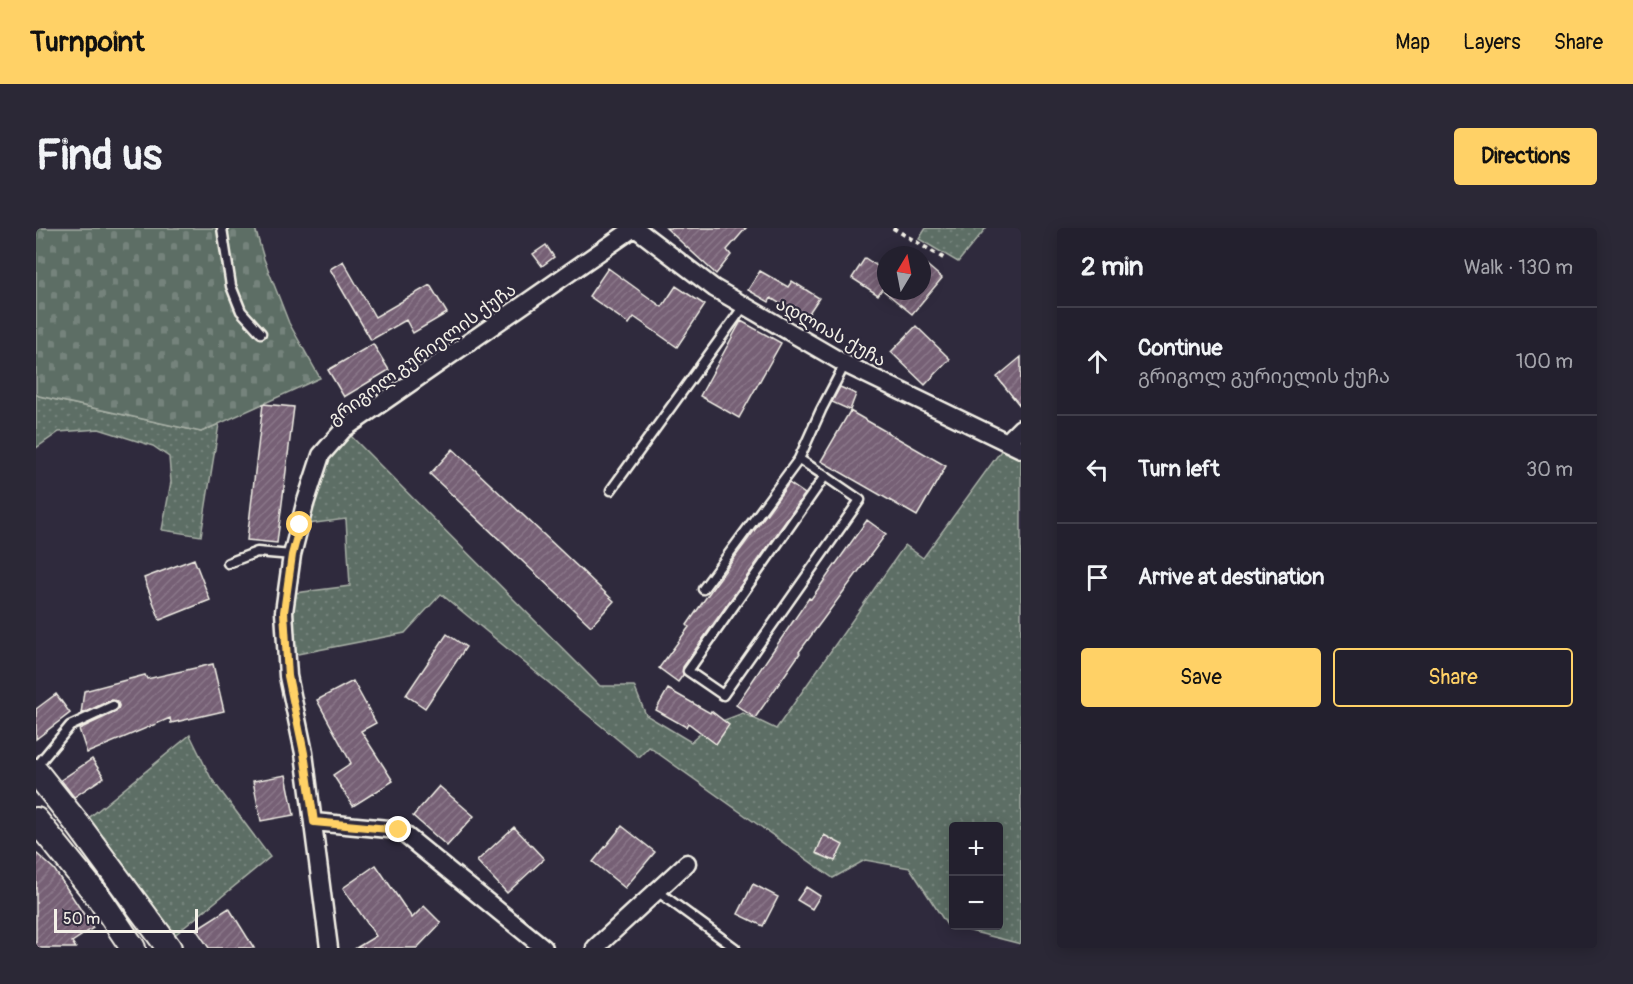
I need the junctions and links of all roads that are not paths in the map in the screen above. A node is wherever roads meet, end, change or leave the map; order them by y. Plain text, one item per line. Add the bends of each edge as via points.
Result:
1 (222, 228) edge
2 (635, 228) edge
3 (744, 306) junction
4 (261, 333) dead end
5 (845, 364) junction
6 (1021, 428) edge
7 (1015, 445) edge
8 (799, 459) junction
9 (825, 476) junction
10 (611, 489) dead end
11 (292, 555) junction
12 (228, 563) dead end
13 (703, 589) dead end
14 (113, 706) dead end
15 (36, 767) edge
16 (36, 772) edge
17 (36, 820) edge
18 (314, 822) junction
19 (687, 863) dead end
20 (657, 891) junction
21 (133, 948) edge
22 (169, 948) edge
23 (329, 948) edge
24 (544, 948) edge
25 (595, 948) edge
26 (735, 948) edge

1 - 4 lane via 231,286 241,311
2 - 3 street, ადლიას ქუჩა
2 - 11 street, გრიგოლ გურიელის ქუჩა via 344,429 321,455
3 - 5 street, ადლიას ქუჩა
3 - 10 lane
5 - 7 street, ადლიას ქუჩა
5 - 8 lane
6 - 7 street
8 - 9 lane
8 - 13 lane
9 - 9 lane via 860,500 723,695 687,671
11 - 12 lane via 256,552
11 - 18 street, გრიგოლ გურიელის ქუჩა via 284,612 288,676
14 - 15 lane via 70,726
16 - 22 main road
17 - 21 main road via 100,899
18 - 23 street, გრიგოლ გურიელის ქუჩა
18 - 24 street via 399,830
19 - 20 street
20 - 25 street
20 - 26 lane

